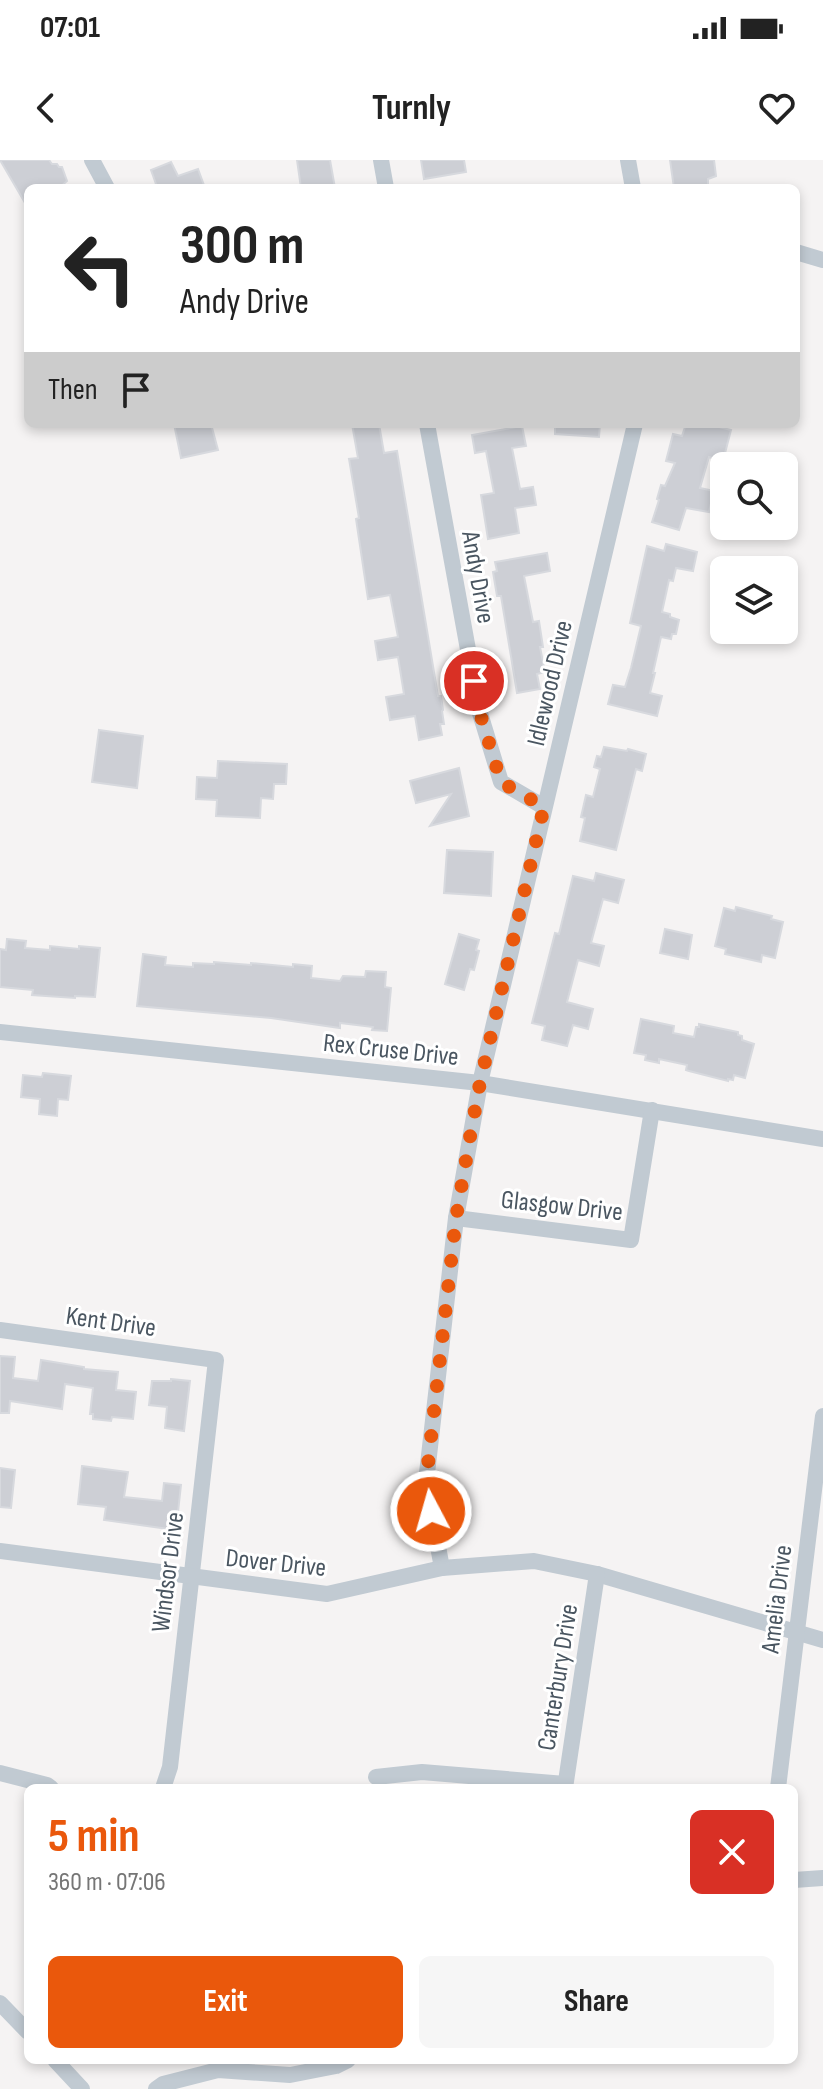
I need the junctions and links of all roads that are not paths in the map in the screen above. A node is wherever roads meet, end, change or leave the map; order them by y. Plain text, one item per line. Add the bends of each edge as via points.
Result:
1 (92, 160) edge
2 (381, 160) edge
3 (628, 160) edge
4 (105, 184) edge
5 (385, 184) edge
6 (632, 184) edge
7 (800, 253) edge
8 (823, 260) edge
9 (428, 428) edge
10 (634, 428) edge
11 (544, 807) junction
12 (0, 1032) edge
13 (480, 1083) junction
14 (652, 1110) junction
15 (823, 1139) edge
16 (456, 1218) junction
17 (0, 1330) edge
18 (216, 1360) joint
19 (823, 1416) edge
20 (0, 1551) edge
21 (442, 1568) junction
22 (597, 1574) junction
23 (190, 1577) junction
24 (796, 1634) junction
25 (823, 1640) edge
26 (0, 1773) edge
27 (376, 1777) dead end
28 (44, 1784) edge
29 (164, 1784) edge
30 (545, 1784) edge
31 (565, 1784) edge
32 (778, 1784) edge
33 (823, 1878) edge
34 (798, 1880) edge
35 (0, 2003) edge
36 (24, 2028) edge
37 (59, 2064) edge
38 (340, 2064) edge
39 (82, 2089) edge
40 (156, 2089) edge

1 - 4 street
2 - 5 street
3 - 6 street
7 - 8 street
9 - 11 street, Andy Drive via 483,724 501,782
10 - 11 street, Idlewood Drive
11 - 13 street, Idlewood Drive
12 - 13 street, Rex Cruse Drive
13 - 14 street, Rex Cruse Drive
13 - 16 street, Idlewood Drive
14 - 15 street, Rex Cruse Drive
14 - 16 street, Glasgow Drive via 631,1240
16 - 21 street, Idlewood Drive via 426,1482
17 - 18 street, Kent Drive
18 - 23 street, Windsor Drive
19 - 24 street, Amelia Drive
20 - 23 street, Dover Drive
21 - 22 street, Dover Drive via 534,1561
21 - 23 street, Dover Drive via 327,1594
22 - 24 street, Dover Drive
22 - 31 street, Canterbury Drive
23 - 29 street, Windsor Drive
24 - 25 street, Dover Drive
24 - 32 street, Amelia Drive
26 - 28 street
27 - 30 street via 422,1772
33 - 34 street
35 - 36 street
37 - 39 street
38 - 40 street via 290,2075 218,2070

